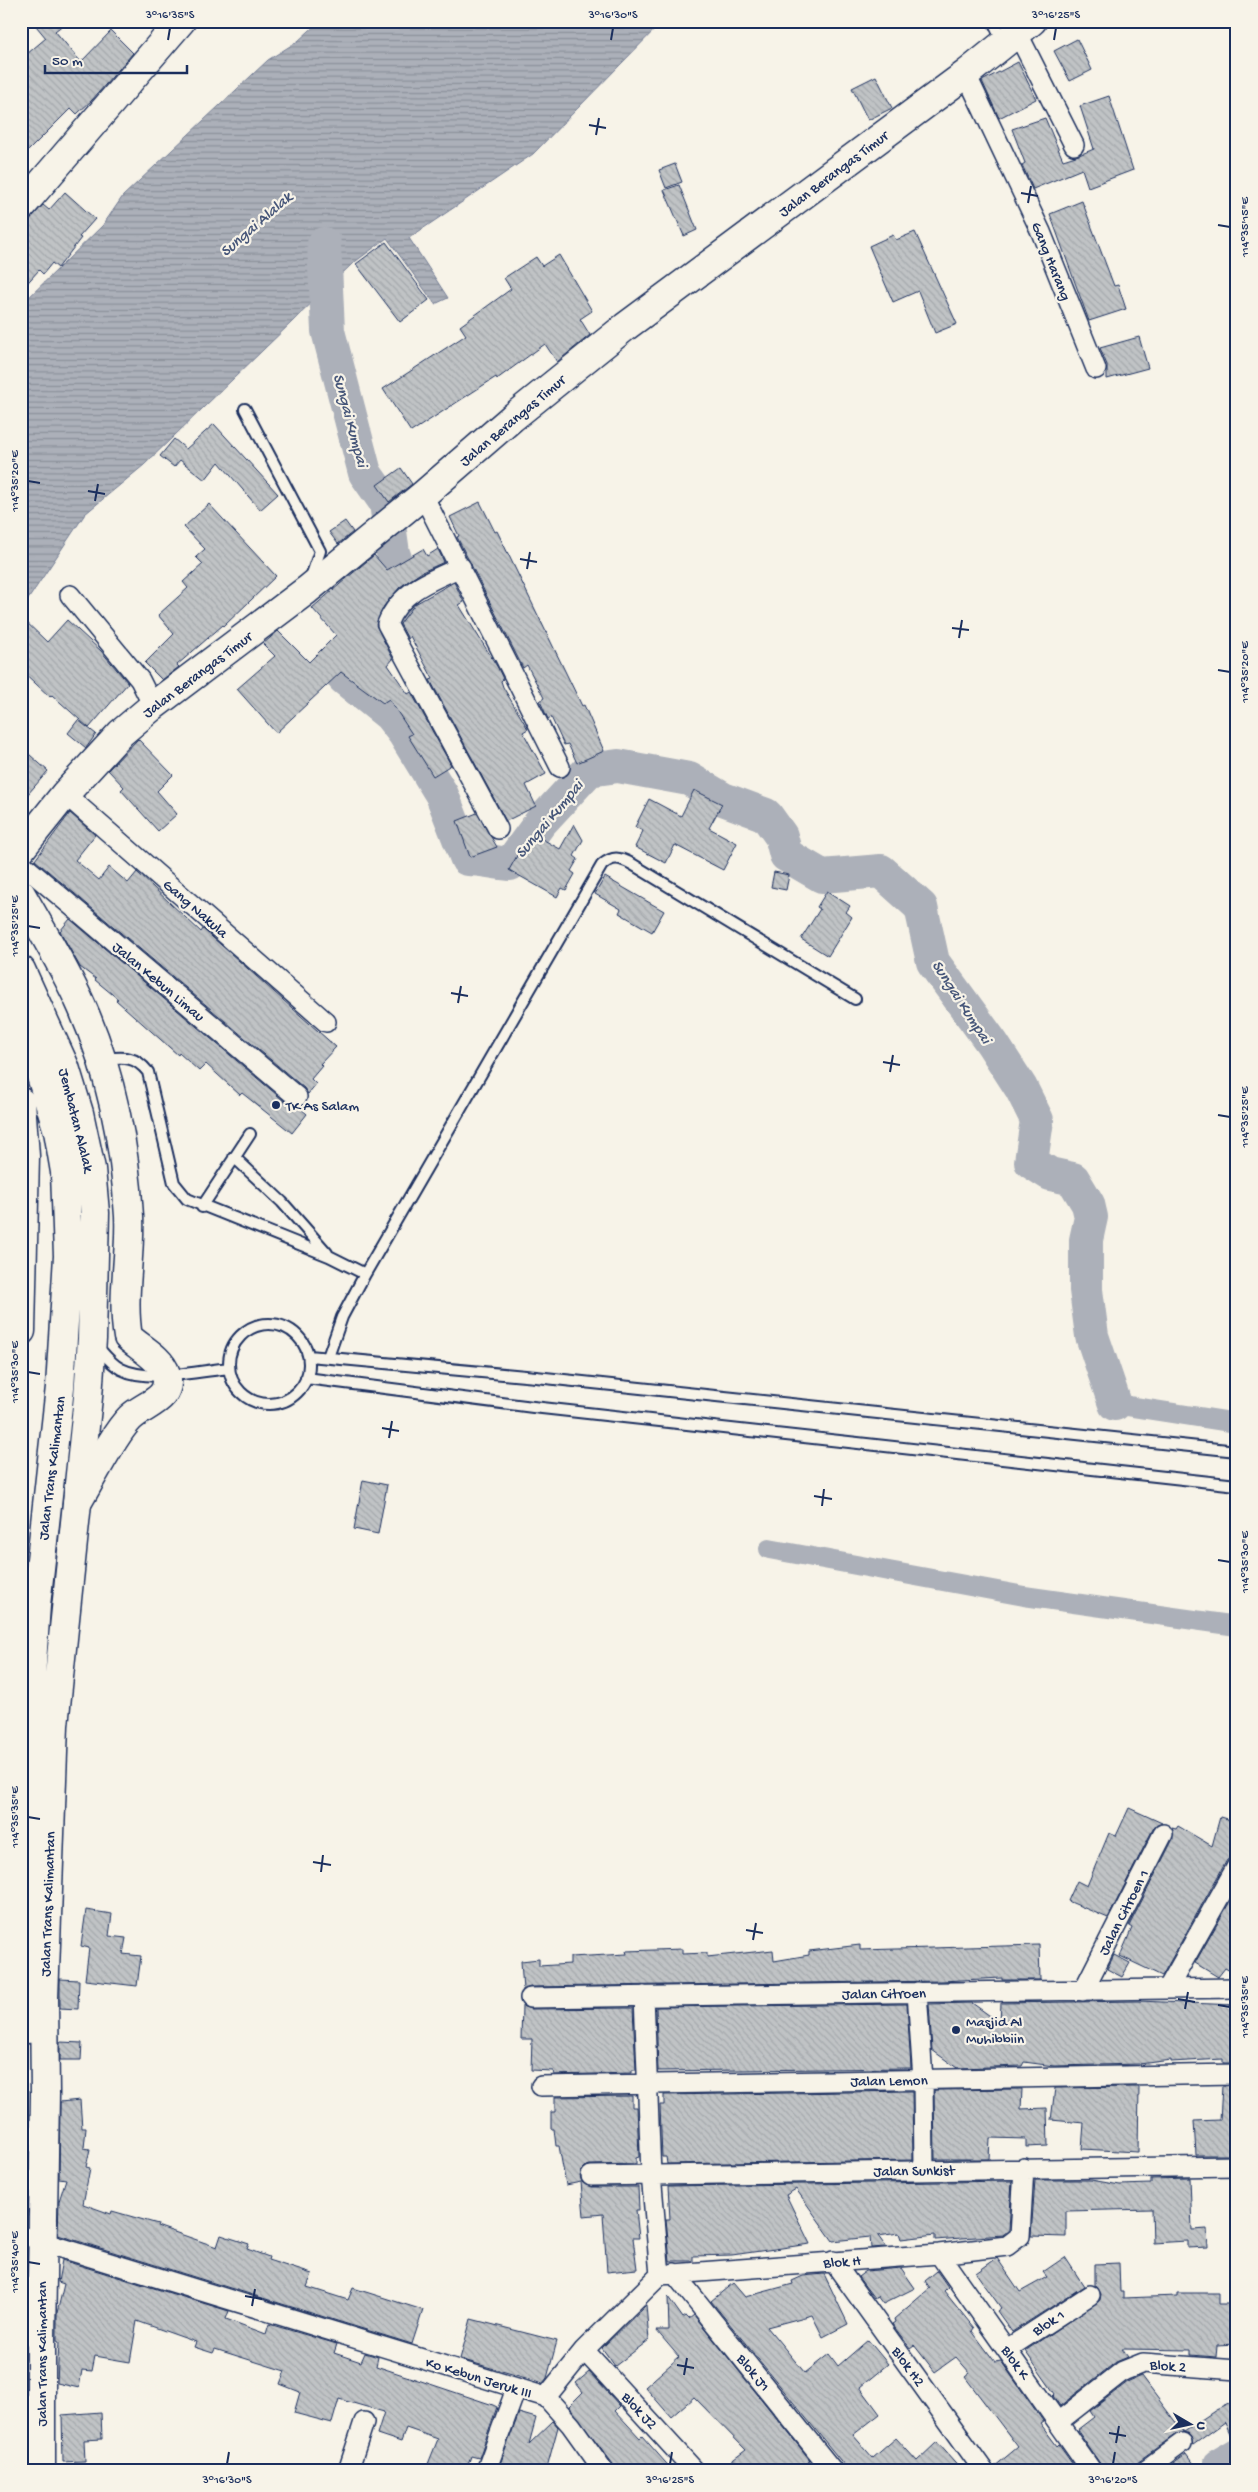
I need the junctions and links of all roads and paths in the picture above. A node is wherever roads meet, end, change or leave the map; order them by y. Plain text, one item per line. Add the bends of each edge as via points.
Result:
1 (181, 21) edge
2 (1011, 30) edge
3 (966, 74) junction
4 (1074, 145) dead end
5 (21, 206) edge
6 (1096, 369) dead end
7 (245, 409) dead end
8 (423, 495) junction
9 (461, 567) junction
10 (307, 590) junction
11 (70, 595) dead end
12 (153, 706) junction
13 (560, 767) dead end
14 (65, 794) junction
15 (498, 828) dead end
16 (21, 849) edge
17 (21, 863) edge
18 (21, 894) edge
19 (21, 970) edge
20 (855, 1000) dead end
21 (326, 1022) dead end
22 (21, 1025) edge
23 (100, 1059) junction
24 (297, 1097) dead end
25 (21, 1102) edge
26 (250, 1134) dead end
27 (234, 1157) junction
28 (202, 1207) junction
29 (329, 1256) junction
30 (365, 1274) junction
31 (65, 1305) joint
32 (93, 1309) joint
33 (21, 1331) edge
34 (92, 1339) junction
35 (309, 1356) junction
36 (328, 1358) junction
37 (229, 1368) junction
38 (166, 1375) junction
39 (306, 1378) junction
40 (1237, 1451) edge
41 (1237, 1485) edge
42 (77, 1503) junction
43 (26, 1677) edge
44 (24, 1739) edge
45 (24, 1811) edge
46 (1163, 1834) dead end
47 (1237, 1866) edge
48 (1168, 1988) junction
49 (1237, 1988) edge
50 (1083, 1991) junction
51 (917, 1992) junction
52 (644, 1996) junction
53 (530, 1998) dead end
54 (1237, 2074) edge
55 (923, 2080) junction
56 (647, 2084) junction
57 (541, 2086) dead end
58 (1237, 2166) edge
59 (1024, 2168) junction
60 (924, 2170) junction
61 (651, 2174) junction
62 (591, 2176) dead end
63 (30, 2238) edge
64 (939, 2254) junction
65 (834, 2261) junction
66 (667, 2274) junction
67 (1090, 2295) dead end
68 (28, 2327) edge
69 (1007, 2349) junction
70 (584, 2350) junction
71 (1236, 2370) edge
72 (516, 2389) junction
73 (546, 2397) junction
74 (364, 2422) dead end
75 (1058, 2422) junction
76 (1182, 2443) dead end
77 (26, 2471) edge
78 (41, 2471) edge
79 (348, 2471) edge
80 (486, 2471) edge
81 (604, 2471) edge
82 (695, 2471) edge
83 (834, 2471) edge
84 (984, 2471) edge
85 (1092, 2471) edge
86 (1144, 2471) edge

1 - 5 main road
2 - 3 main road, Jalan Berangas Timur
2 - 4 street
3 - 6 street, Gang Harang via 1041,232
3 - 8 main road, Jalan Berangas Timur via 625,327
7 - 10 lane via 320,551
8 - 9 street
8 - 10 main road, Jalan Berangas Timur
9 - 13 street
9 - 15 street via 418,587 398,604 387,624
10 - 12 main road, Jalan Berangas Timur
11 - 12 street via 140,680
12 - 14 main road, Jalan Berangas Timur via 121,733
14 - 16 main road, Jalan Berangas Timur
14 - 21 street, Gang Nakula
17 - 24 street, Jalan Kebun Limau
18 - 23 main road via 83,1008
19 - 32 main road, Jembatan Alalak via 64,1067 92,1169 95,1212
20 - 30 lane via 632,864 621,858 607,861
22 - 31 main road, Jembatan Alalak via 58,1131 65,1172 68,1256
23 - 28 lane via 131,1058 141,1062 148,1072 174,1183 187,1199
23 - 38 main road via 109,1082 126,1174 129,1219 124,1316 128,1337 154,1357
25 - 33 main road via 25,1156
26 - 27 lane
27 - 28 lane
27 - 29 lane via 282,1202
28 - 29 lane
29 - 30 lane
30 - 36 lane via 342,1317
31 - 43 main road, Jalan Trans Kalimantan via 60,1387
32 - 34 main road, Jalan Trans Kalimantan
34 - 38 lane via 109,1361 122,1369 135,1374
34 - 42 main road, Jalan Trans Kalimantan
35 - 36 lane
35 - 37 lane via 302,1339 290,1328 274,1323 258,1324 244,1331 234,1344
35 - 39 lane via 310,1369
36 - 40 lane
37 - 38 lane
37 - 39 lane via 237,1389 249,1399 264,1404 280,1403 294,1396
38 - 42 main road via 163,1395 130,1418
39 - 41 lane
42 - 63 main road, Jalan Trans Kalimantan via 54,1725 44,1998 45,2094
43 - 44 main road, Jalan Trans Kalimantan
44 - 45 main road, Jalan Trans Kalimantan
45 - 63 main road, Jalan Trans Kalimantan via 25,1998 31,2085
46 - 50 street, Jalan Citroen 1
47 - 48 street
48 - 49 street, Jalan Citroen
48 - 50 street, Jalan Citroen
50 - 51 street, Jalan Citroen
51 - 52 street, Jalan Citroen
51 - 55 street
52 - 53 street, Jalan Citroen
52 - 56 street
54 - 55 street, Jalan Lemon
55 - 56 street, Jalan Lemon
55 - 60 street
56 - 57 street, Jalan Lemon
56 - 61 street
58 - 59 street, Jalan Sunkist
59 - 60 street, Jalan Sunkist
59 - 64 street, Blok H via 1020,2236 1007,2246
60 - 61 street, Jalan Sunkist
61 - 62 street, Jalan Sunkist
61 - 66 street
63 - 68 main road, Jalan Trans Kalimantan via 34,2285
63 - 72 street, Ko Kebun Jeruk III
64 - 65 street, Blok H
64 - 69 street, Blok K
65 - 66 street, Blok H
65 - 84 street, Blok H2
66 - 70 street, Ko Kebun Jeruk III
66 - 83 street, Blok J1
67 - 69 street, Blok 1
68 - 77 main road, Jalan Trans Kalimantan
68 - 78 main road, Jalan Trans Kalimantan
69 - 75 street, Blok K
70 - 73 street, Ko Kebun Jeruk III
70 - 82 street, Blok J2
71 - 75 street, Blok 2 via 1143,2363 1123,2371
72 - 73 street, Ko Kebun Jeruk III
72 - 80 street
73 - 81 street via 572,2425
74 - 79 street
75 - 85 street, Blok K
76 - 86 street

